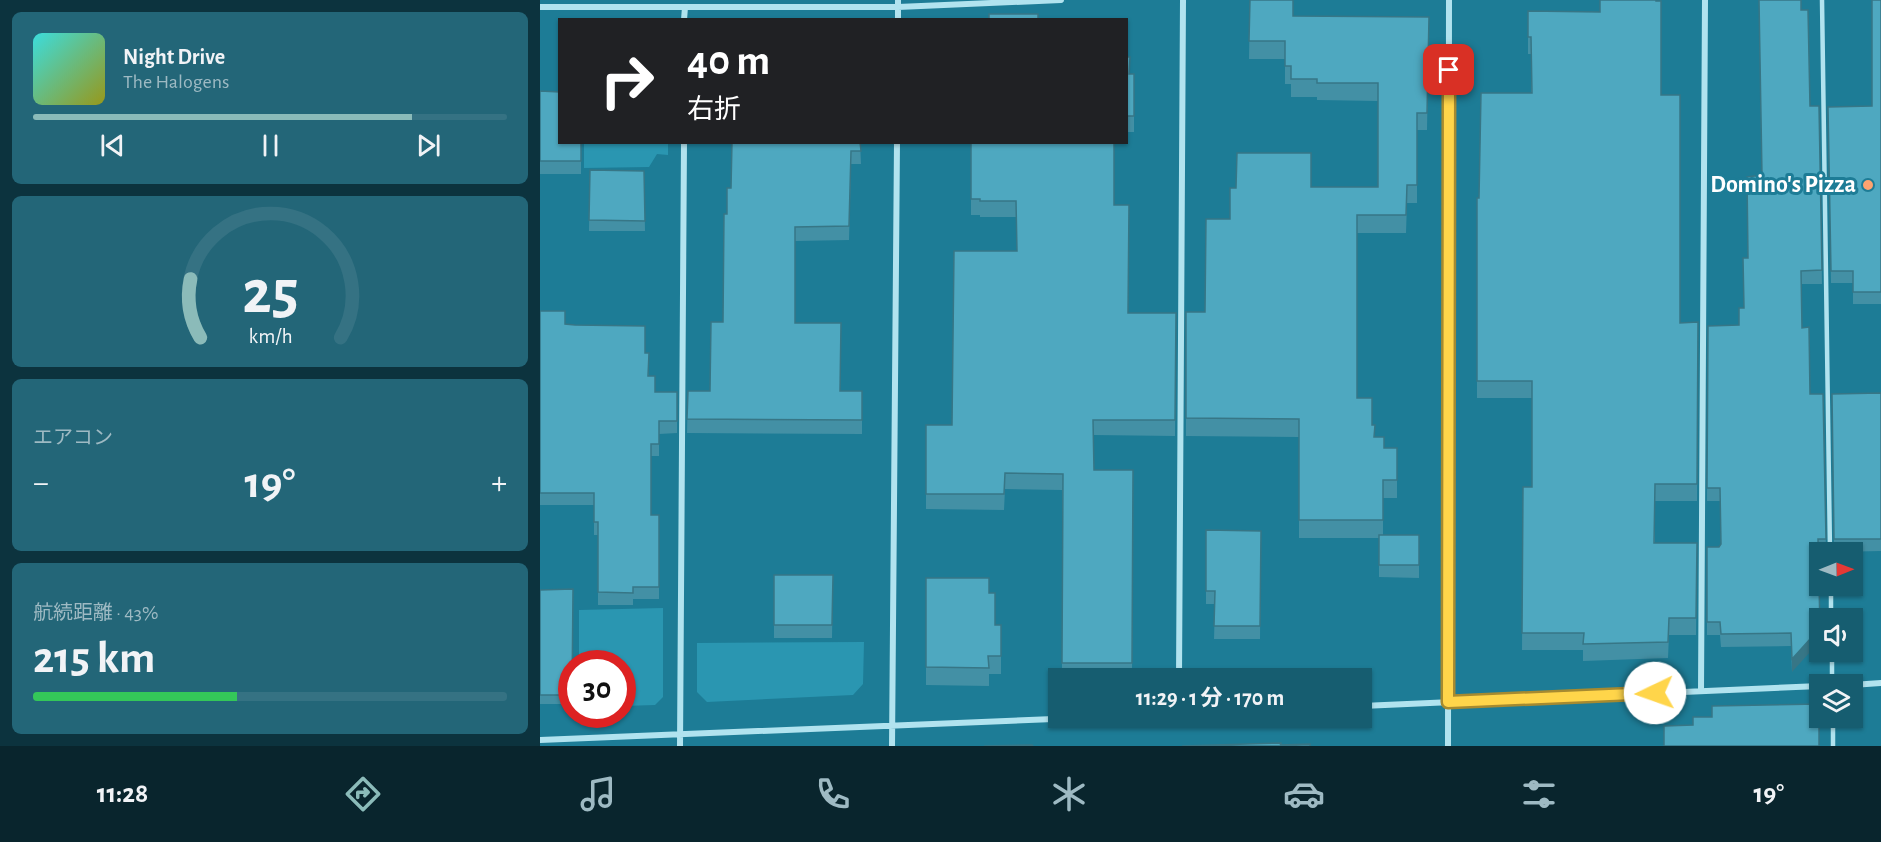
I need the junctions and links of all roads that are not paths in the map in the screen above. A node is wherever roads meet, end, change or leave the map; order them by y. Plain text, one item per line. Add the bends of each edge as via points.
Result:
1 (1061, 0) edge
2 (1183, 0) edge
3 (1449, 0) edge
4 (1705, 0) edge
5 (1822, 0) edge
6 (898, 4) edge
7 (540, 7) edge
8 (684, 7) junction
9 (684, 18) edge
10 (684, 144) edge
11 (897, 144) edge
12 (1830, 542) edge
13 (1179, 668) edge
14 (1881, 683) edge
15 (1863, 684) edge
16 (1809, 686) edge
17 (1701, 691) junction
18 (1448, 702) junction
19 (1372, 706) edge
20 (1048, 719) edge
21 (892, 726) junction
22 (1833, 728) edge
23 (680, 735) junction
24 (540, 741) edge
25 (680, 746) edge
26 (892, 746) edge
27 (1448, 746) edge
28 (1833, 746) edge

1 - 6 street
2 - 13 street
3 - 18 street
4 - 17 street
5 - 12 lane
6 - 8 street
7 - 8 street
8 - 9 street
10 - 23 street
11 - 21 street
14 - 15 street
16 - 17 street
17 - 18 street
18 - 19 street
18 - 27 street
20 - 21 street
21 - 23 street
21 - 26 street
22 - 28 lane
23 - 24 street
23 - 25 street

